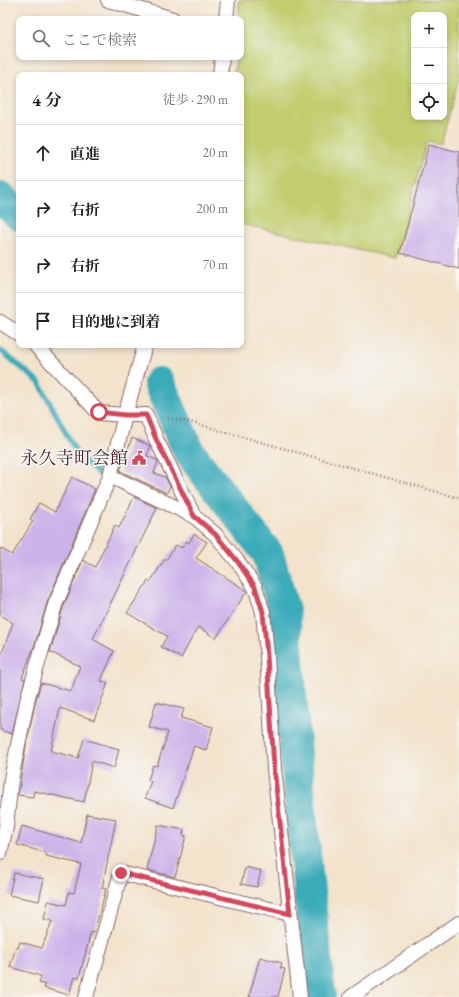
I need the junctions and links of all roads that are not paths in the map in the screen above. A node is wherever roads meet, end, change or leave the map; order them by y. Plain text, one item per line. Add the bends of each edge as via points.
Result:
1 (108, 0) edge
2 (228, 0) edge
3 (163, 16) edge
4 (226, 16) edge
5 (222, 60) edge
6 (220, 72) edge
7 (0, 322) edge
8 (16, 332) edge
9 (38, 348) edge
10 (144, 348) edge
11 (125, 415) junction
12 (110, 476) junction
13 (194, 516) junction
14 (6, 777) edge
15 (0, 853) edge
16 (290, 914) junction
17 (459, 923) edge
18 (86, 997) edge
19 (300, 997) edge
20 (350, 997) edge

1 - 3 street
2 - 4 street
5 - 6 street
7 - 8 street
9 - 11 street via 99,412
10 - 11 street
11 - 12 street
11 - 13 street via 146,415
12 - 13 street
12 - 14 street via 55,605
13 - 16 street via 216,535 238,562 255,587 263,612 274,768
14 - 15 street via 6,827
16 - 18 street via 121,873
16 - 19 street
17 - 20 street

